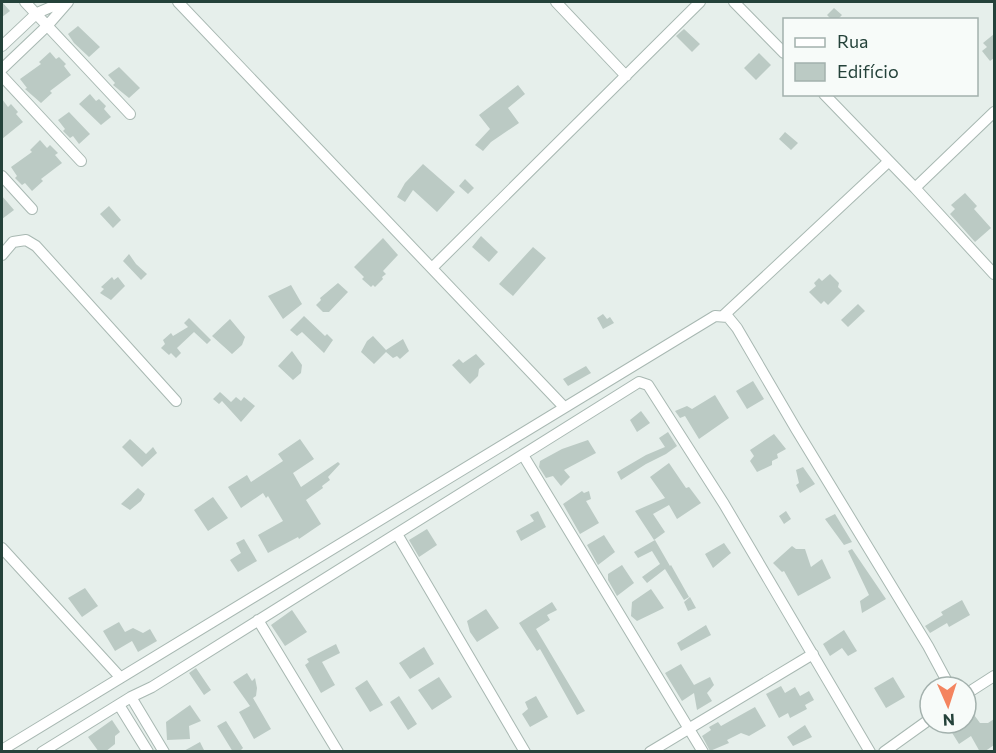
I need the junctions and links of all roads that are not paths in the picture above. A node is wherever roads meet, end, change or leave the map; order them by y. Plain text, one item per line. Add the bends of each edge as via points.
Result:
1 (25, 2) edge
2 (65, 2) edge
3 (178, 2) edge
4 (556, 2) edge
5 (700, 2) edge
6 (734, 2) edge
7 (37, 14) junction
8 (47, 26) junction
9 (2, 46) edge
10 (783, 52) edge
11 (2, 69) edge
12 (2, 76) edge
13 (626, 76) junction
14 (826, 96) edge
15 (994, 112) edge
16 (130, 114) dead end
17 (81, 161) dead end
18 (888, 162) junction
19 (2, 176) edge
20 (915, 188) junction
21 (32, 209) dead end
22 (2, 255) edge
23 (432, 268) junction
24 (994, 274) edge
25 (723, 316) junction
26 (176, 401) dead end
27 (564, 407) junction
28 (523, 454) junction
29 (397, 534) junction
30 (2, 548) edge
31 (258, 620) junction
32 (813, 654) junction
33 (944, 675) edge
34 (994, 675) edge
35 (120, 676) junction
36 (978, 686) edge
37 (130, 697) junction
38 (118, 705) junction
39 (918, 728) edge
40 (689, 729) junction
41 (2, 750) edge
42 (42, 752) edge
43 (148, 752) edge
44 (164, 752) edge
45 (338, 752) edge
46 (525, 752) edge
47 (650, 752) edge
48 (703, 752) edge
49 (870, 752) edge
50 (884, 752) edge

1 - 7 street
2 - 7 street
2 - 8 street
3 - 23 street
4 - 13 street
5 - 13 street
6 - 10 street
7 - 8 street
7 - 9 street
8 - 11 street
8 - 16 street
12 - 17 street
13 - 23 street
14 - 18 street
15 - 20 street
18 - 20 street
18 - 25 street
19 - 21 street
20 - 24 street
22 - 26 street via 13,242 26,240 36,246
23 - 27 street
25 - 27 street via 703,322
25 - 33 street via 732,321 746,342
27 - 35 street
28 - 29 street
28 - 32 street via 639,382 648,384
28 - 40 street
29 - 31 street
29 - 46 street
30 - 35 street
31 - 37 street
31 - 45 street
32 - 40 street
32 - 49 street
34 - 36 street
35 - 41 street
37 - 38 street
37 - 44 street
38 - 42 street
38 - 43 street
39 - 50 street
40 - 47 street
40 - 48 street

